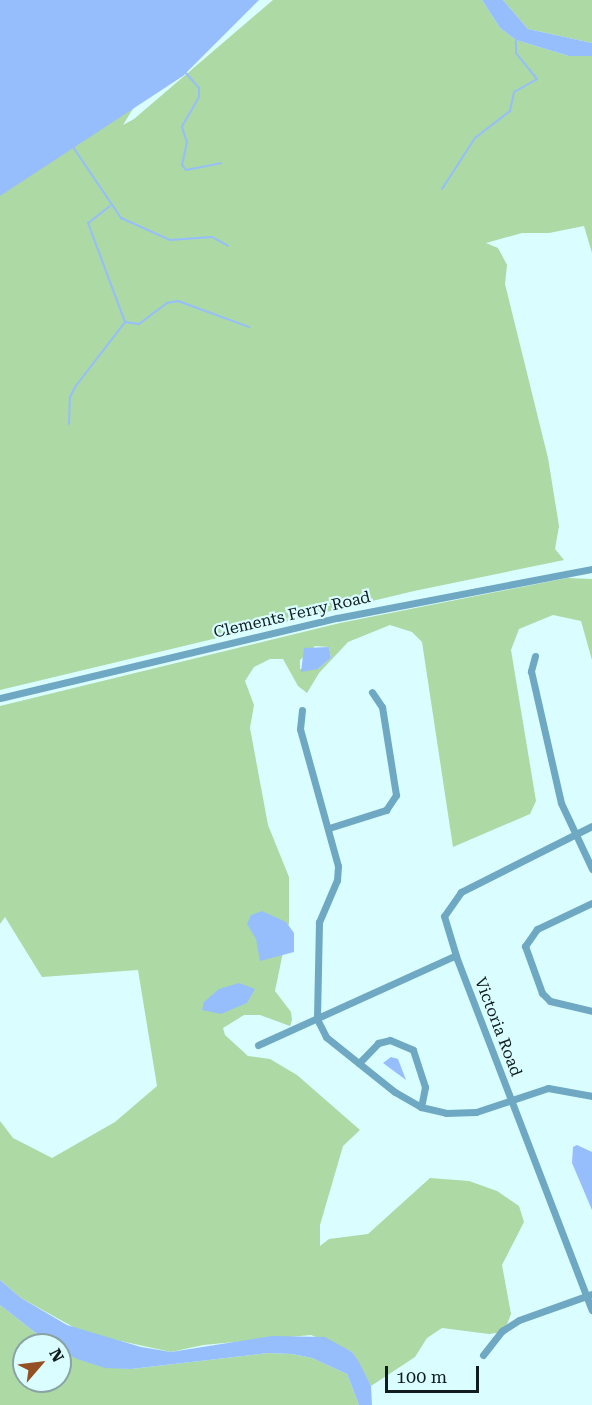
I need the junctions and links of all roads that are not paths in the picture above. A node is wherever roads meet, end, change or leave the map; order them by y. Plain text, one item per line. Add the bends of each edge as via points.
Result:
1 (592, 569) edge
2 (535, 656) dead end
3 (372, 692) dead end
4 (0, 698) edge
5 (302, 710) dead end
6 (592, 826) edge
7 (329, 828) junction
8 (576, 836) junction
9 (592, 869) edge
10 (592, 903) edge
11 (456, 955) junction
12 (592, 1011) edge
13 (318, 1020) junction
14 (258, 1046) dead end
15 (359, 1063) junction
16 (592, 1096) edge
17 (512, 1100) junction
18 (421, 1107) junction
19 (590, 1295) edge
20 (592, 1311) edge
21 (483, 1355) dead end

1 - 4 street, Clements Ferry Road via 337,618
2 - 8 street via 531,671 558,792
3 - 7 street via 382,707 396,795 386,810
5 - 7 street via 300,729
6 - 8 street, Victoria Road
7 - 13 street via 338,873 319,922
8 - 9 street
8 - 11 street, Victoria Road via 461,892 444,916
10 - 12 street via 537,929 525,946 542,993 550,1001
11 - 13 street
11 - 17 street, Victoria Road
13 - 14 street
13 - 15 street via 326,1037
15 - 18 street
15 - 18 street via 378,1043 390,1040 413,1050 425,1087
16 - 17 street via 548,1088
17 - 18 street via 476,1112 446,1113
17 - 19 street, Victoria Road
19 - 20 street, Victoria Road
19 - 21 street via 519,1320 502,1331

